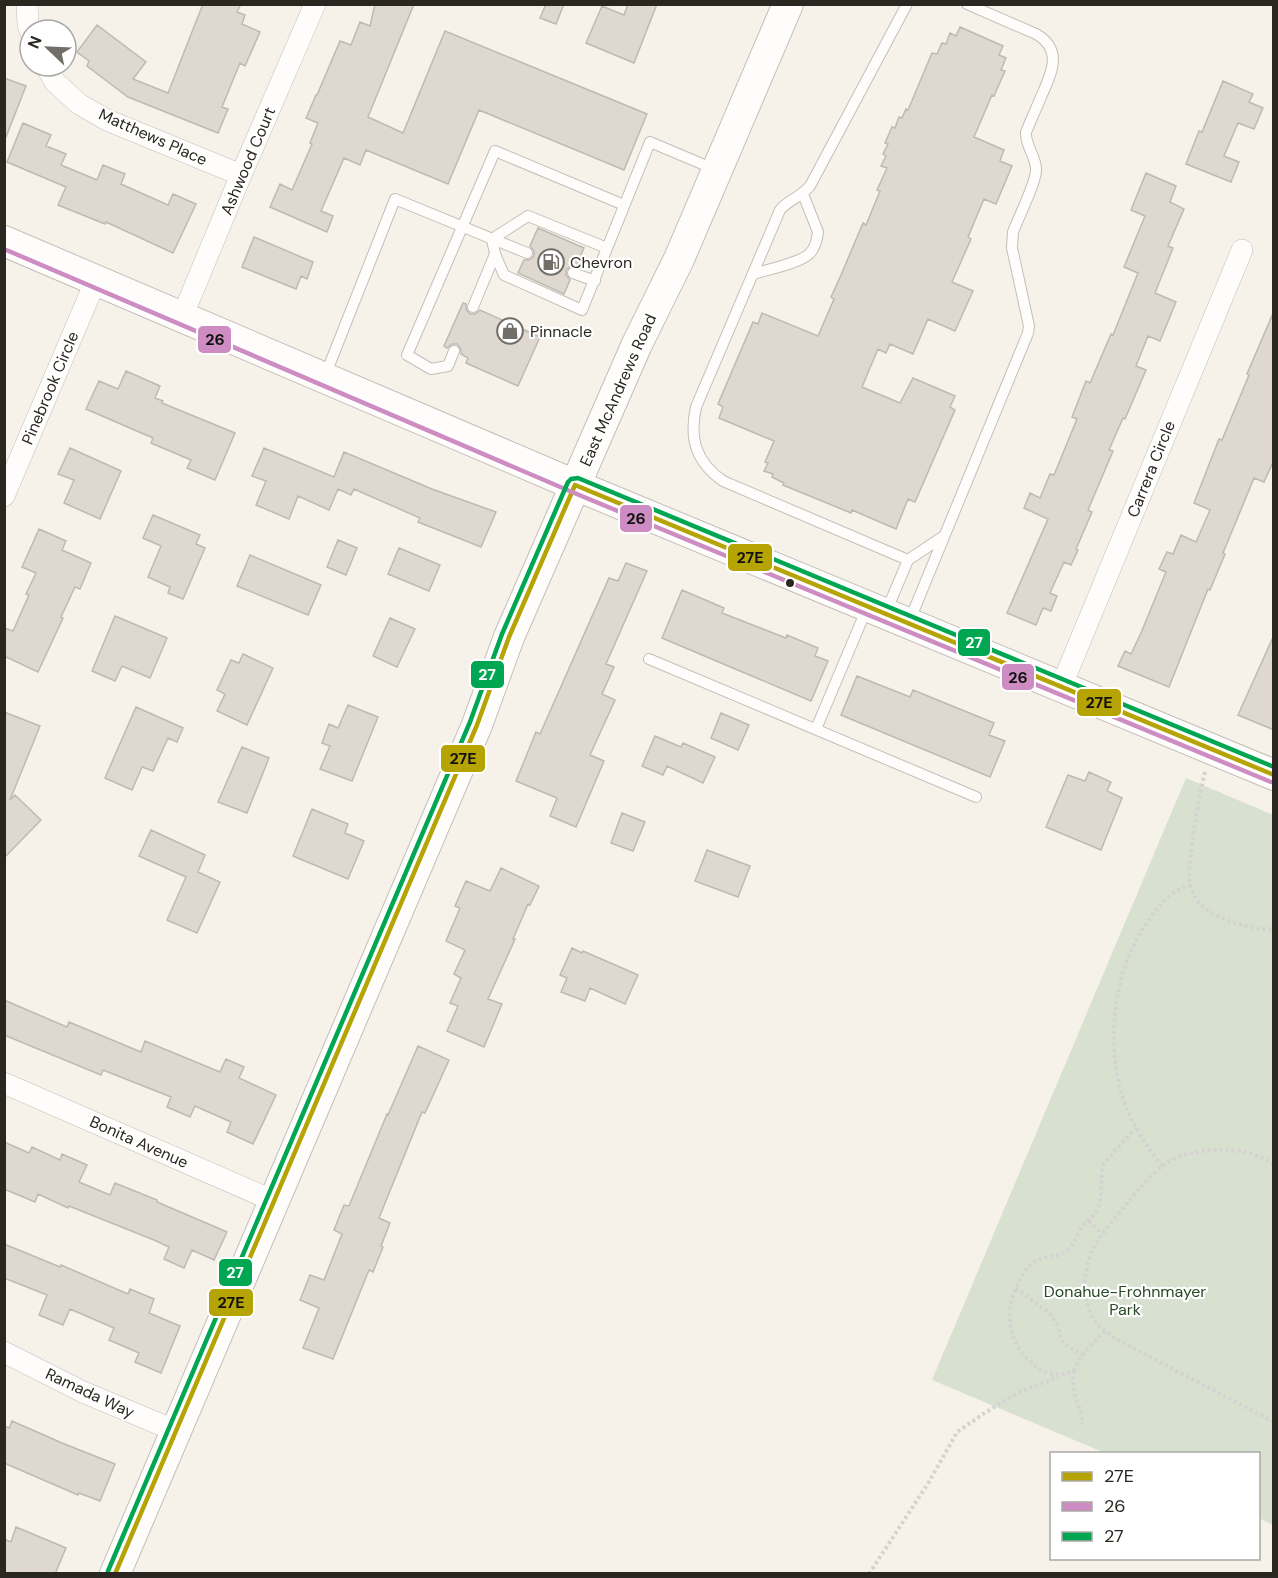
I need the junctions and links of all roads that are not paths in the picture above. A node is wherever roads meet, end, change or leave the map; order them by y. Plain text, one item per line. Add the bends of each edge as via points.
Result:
1 (315, 4) edge
2 (788, 4) edge
3 (907, 4) edge
4 (967, 4) edge
5 (53, 78) edge
6 (717, 171) junction
7 (241, 176) junction
8 (803, 194) junction
9 (624, 205) junction
10 (463, 226) junction
11 (492, 239) junction
12 (4, 241) edge
13 (607, 249) junction
14 (1242, 250) dead end
15 (527, 253) dead end
16 (495, 254) junction
17 (573, 273) dead end
18 (753, 274) junction
19 (96, 280) junction
20 (595, 281) junction
21 (473, 307) dead end
22 (182, 317) junction
23 (454, 351) dead end
24 (323, 379) junction
25 (575, 485) junction
26 (4, 496) edge
27 (944, 536) junction
28 (908, 560) junction
29 (887, 615) junction
30 (649, 659) dead end
31 (1061, 687) junction
32 (816, 729) junction
33 (1274, 776) edge
34 (976, 797) dead end
35 (4, 1083) edge
36 (274, 1201) junction
37 (4, 1352) edge
38 (176, 1431) junction
39 (115, 1574) edge

1 - 7 street, Ashwood Court
2 - 6 main road, East McAndrews Road
3 - 8 lane
4 - 27 lane via 1041,37 1052,50 1053,63 1026,132 1037,170 1011,241 1028,333
5 - 7 street, Matthews Place via 79,104 107,120
6 - 9 lane via 650,142
6 - 25 main road, East McAndrews Road
7 - 22 street, Ashwood Court
8 - 18 lane via 781,208
8 - 18 lane via 818,232 811,252 802,259
9 - 10 lane via 495,151
9 - 13 lane
10 - 11 lane
10 - 23 lane via 406,355 431,369 448,366
10 - 24 lane via 395,199
11 - 13 lane via 528,216
11 - 15 lane
11 - 16 lane
12 - 19 main road
13 - 20 lane
14 - 31 street, Carrera Circle
16 - 20 lane via 504,275 582,310
16 - 21 lane
17 - 20 lane
18 - 28 lane via 696,407 693,432 699,455 714,475 732,487
19 - 22 main road
19 - 26 street, Pinebrook Circle
22 - 24 main road
24 - 25 main road
25 - 29 main road
25 - 36 main road, East McAndrews Road
27 - 28 lane
27 - 29 lane
28 - 29 lane
29 - 31 main road
29 - 32 lane
30 - 32 lane
31 - 33 main road
32 - 34 lane
35 - 36 street, Bonita Avenue
36 - 38 main road, East McAndrews Road
37 - 38 street, Ramada Way via 83,1392
38 - 39 main road, East McAndrews Road

